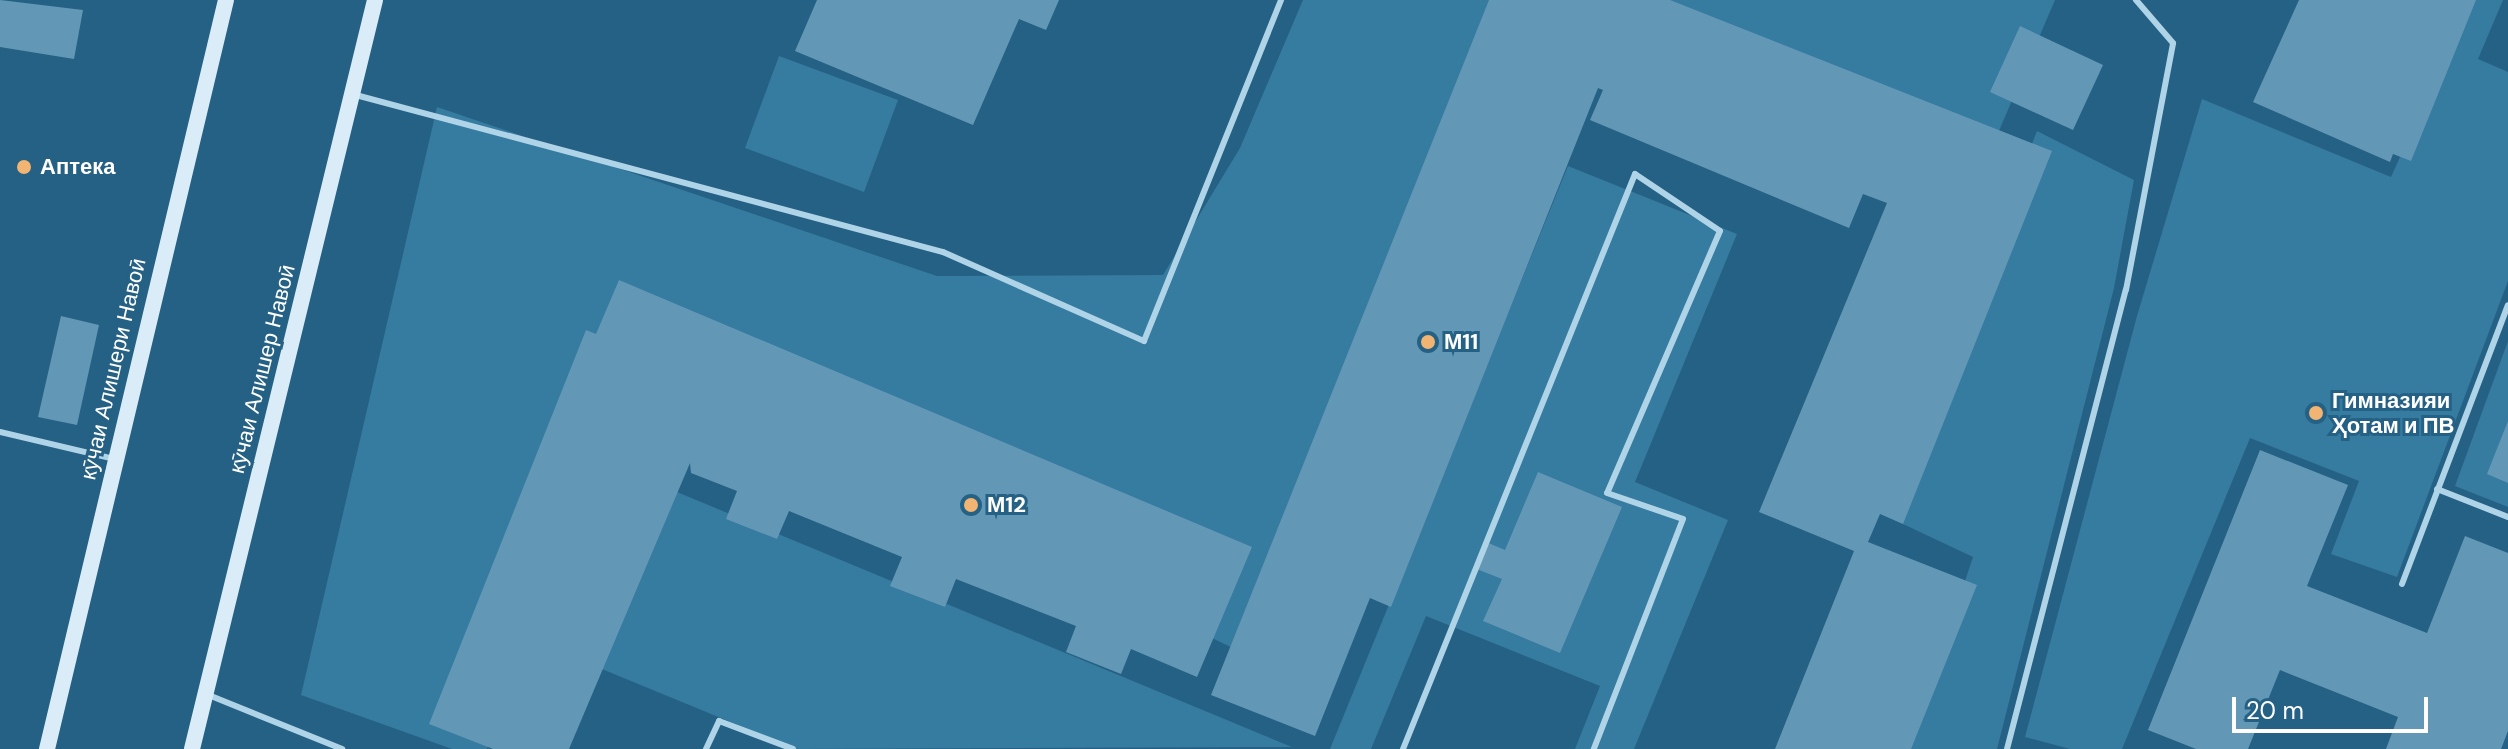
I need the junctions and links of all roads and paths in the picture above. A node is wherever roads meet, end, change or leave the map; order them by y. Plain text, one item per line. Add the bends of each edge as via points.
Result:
1 (226, 0) edge
2 (375, 0) edge
3 (1281, 0) edge
4 (2136, 0) edge
5 (352, 94) junction
6 (2508, 305) edge
7 (0, 432) edge
8 (114, 459) junction
9 (2437, 489) junction
10 (2508, 517) edge
11 (2402, 584) dead end
12 (206, 694) junction
13 (47, 749) edge
14 (192, 749) edge
15 (342, 749) edge
16 (706, 749) edge
17 (793, 749) edge
18 (1403, 749) edge
19 (1594, 749) edge
20 (2007, 749) edge

1 - 8 street, кӯчаи Алишери Навоӣ
2 - 5 street, кӯчаи Алишер Навоӣ
3 - 5 lane via 1144,341 943,252
4 - 20 lane via 2173,43 2126,290
5 - 12 street, кӯчаи Алишер Навоӣ
6 - 9 lane
7 - 8 lane
8 - 13 street, кӯчаи Алишери Навоӣ
9 - 10 lane
9 - 11 lane
12 - 14 street, кӯчаи Алишер Навоӣ
12 - 15 lane
16 - 17 lane via 719,721
18 - 19 lane via 1635,174 1720,231 1607,493 1683,519

